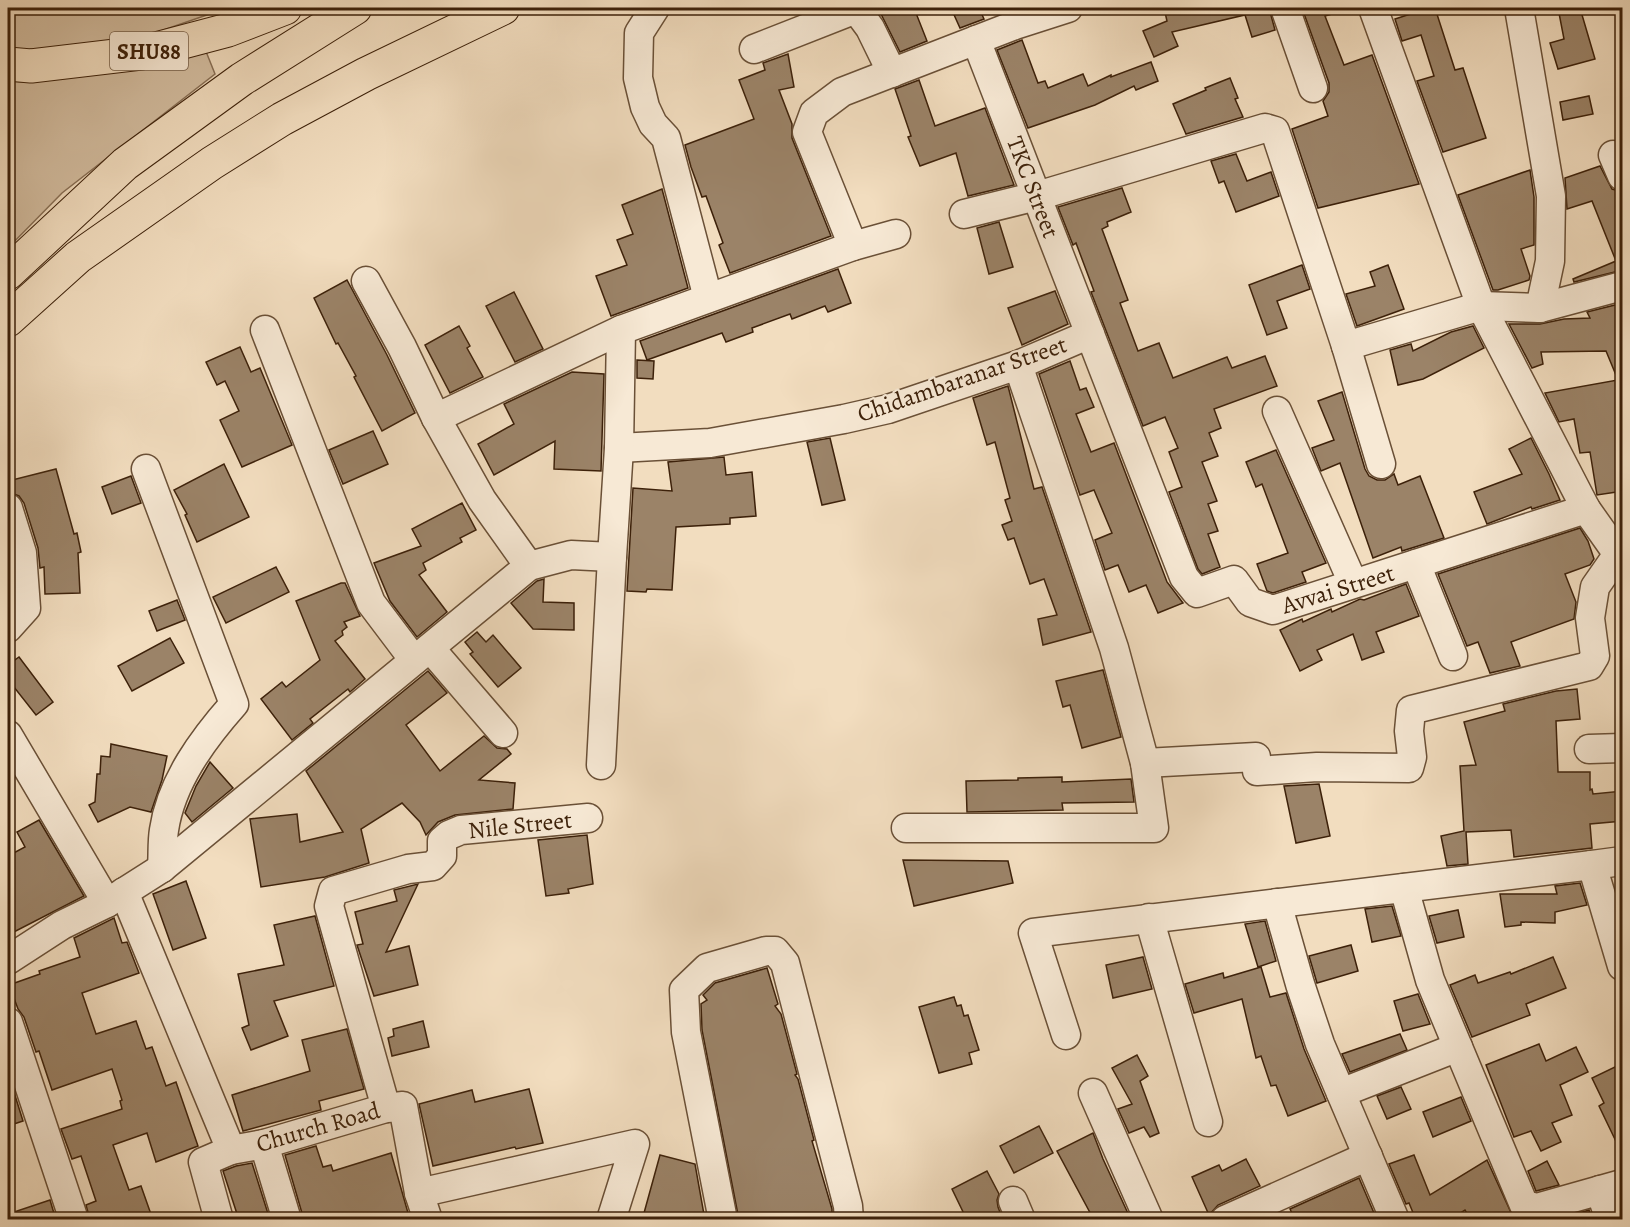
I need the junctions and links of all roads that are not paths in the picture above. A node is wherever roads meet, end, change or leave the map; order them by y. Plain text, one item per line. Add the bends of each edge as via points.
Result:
1 (285, 8) edge
2 (355, 8) edge
3 (503, 8) edge
4 (655, 8) edge
5 (1068, 8) edge
6 (1286, 8) edge
7 (1373, 8) edge
8 (1519, 8) edge
9 (976, 40) junction
10 (754, 49) dead end
11 (8, 64) edge
12 (892, 73) junction
13 (1313, 88) dead end
14 (1037, 196) junction
15 (964, 214) dead end
16 (896, 234) dead end
17 (853, 246) junction
18 (8, 273) edge
19 (366, 281) dead end
20 (1623, 286) edge
21 (708, 298) junction
22 (1481, 306) junction
23 (1540, 308) junction
24 (8, 320) edge
25 (265, 330) dead end
26 (621, 330) junction
27 (1090, 334) junction
28 (1346, 346) junction
29 (1018, 365) junction
30 (1277, 411) dead end
31 (436, 418) junction
32 (619, 448) junction
33 (1381, 464) dead end
34 (146, 470) dead end
35 (8, 508) edge
36 (1586, 509) junction
37 (612, 556) junction
38 (1620, 557) edge
39 (1416, 564) junction
40 (529, 566) junction
41 (1353, 583) junction
42 (8, 628) edge
43 (422, 654) junction
44 (1453, 656) dead end
45 (503, 733) dead end
46 (8, 735) edge
47 (1623, 748) edge
48 (1589, 749) dead end
49 (1145, 763) junction
50 (601, 765) dead end
51 (588, 818) dead end
52 (906, 828) dead end
53 (1623, 861) edge
54 (1593, 865) junction
55 (162, 868) junction
56 (1404, 888) junction
57 (116, 897) junction
58 (1277, 903) junction
59 (1149, 918) junction
60 (8, 960) edge
61 (1623, 966) edge
62 (8, 1022) edge
63 (1066, 1035) dead end
64 (1458, 1047) junction
65 (1093, 1093) dead end
66 (1341, 1093) junction
67 (386, 1107) junction
68 (1208, 1122) dead end
69 (264, 1144) junction
70 (231, 1150) junction
71 (1368, 1155) junction
72 (1611, 1187) edge
73 (419, 1193) junction
74 (1273, 1209) edge
75 (74, 1220) edge
76 (219, 1220) edge
77 (287, 1220) edge
78 (429, 1220) edge
79 (611, 1220) edge
80 (723, 1220) edge
81 (849, 1220) edge
82 (1149, 1220) edge
83 (1225, 1220) edge
84 (1395, 1220) edge
85 (1610, 1220) edge

1 - 11 main road, SHU88 via 228,30 141,53 31,66
2 - 18 main road via 242,79 125,164
3 - 24 main road via 282,119 78,257
4 - 21 street via 639,33 638,78 645,107 666,138
5 - 9 street
6 - 13 street
7 - 22 street
8 - 23 street via 1551,196 1550,261
9 - 12 street
9 - 14 street, TKC Street
10 - 12 street via 856,9
12 - 17 street via 842,92 814,113 807,132
14 - 15 street
14 - 27 street, TKC Street
14 - 28 street via 1271,129 1277,135
16 - 17 street
17 - 21 street
19 - 31 street
20 - 23 street
21 - 26 street
22 - 23 street
22 - 28 street
22 - 36 street
25 - 43 street via 371,603
26 - 31 street
26 - 32 street
27 - 29 street, Chidambaranar Street
27 - 41 street, Avvai Street via 1184,577 1197,593 1234,580 1250,602 1273,610
28 - 33 street
29 - 32 street, Chidambaranar Street via 888,409 844,419 710,443
29 - 49 street via 1114,648
30 - 41 street
31 - 40 street via 482,500
32 - 37 street
34 - 55 street via 234,704 182,775 164,830
35 - 42 street via 22,553 26,608
36 - 38 street
36 - 39 street, Avvai Street
37 - 40 street via 571,555
37 - 50 street
38 - 49 street via 1595,587 1590,618 1595,656 1589,666 1411,710 1409,768
39 - 41 street, Avvai Street
39 - 44 street
40 - 43 street
43 - 45 street
43 - 55 street
46 - 57 street, Church Road
47 - 48 street
49 - 52 street via 1154,828
51 - 67 street, Nile Street via 461,830 442,841 442,856 433,866 408,869 333,891 329,906
53 - 54 street
54 - 56 street
54 - 61 street
55 - 57 street
56 - 58 street
56 - 64 street via 1430,980
57 - 60 street via 62,925
57 - 70 street, Church Road
58 - 59 street
58 - 66 street via 1299,984
59 - 63 street via 1033,933
59 - 68 street
62 - 75 street
64 - 66 street
64 - 72 street via 1524,1205 1537,1208
65 - 82 street
66 - 71 street
67 - 69 street, Church Road
67 - 73 street, Church Road via 403,1106
69 - 70 street, Church Road
69 - 77 street
70 - 76 street via 203,1162
71 - 74 street
71 - 84 street
72 - 85 street
73 - 78 street
73 - 79 street via 635,1144
74 - 83 street
80 - 81 street via 686,1032 684,990 707,968 766,951 775,951 785,963

